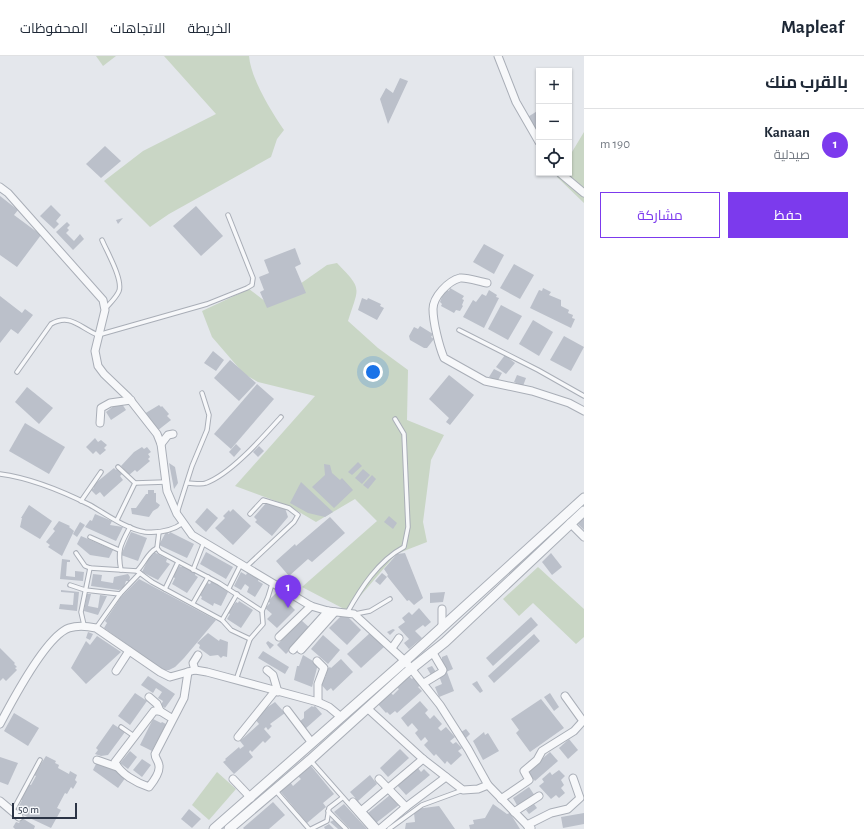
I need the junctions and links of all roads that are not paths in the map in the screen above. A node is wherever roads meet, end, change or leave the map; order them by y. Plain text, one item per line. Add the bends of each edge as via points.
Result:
1 (498, 56) edge
2 (538, 140) edge
3 (564, 176) edge
4 (0, 187) edge
5 (584, 193) edge
6 (228, 215) dead end
7 (102, 240) dead end
8 (487, 283) dead end
9 (105, 310) junction
10 (459, 330) dead end
11 (98, 335) junction
12 (17, 372) dead end
13 (202, 393) dead end
14 (584, 396) edge
15 (131, 400) junction
16 (584, 411) edge
17 (281, 417) dead end
18 (394, 419) dead end
19 (100, 423) dead end
20 (173, 434) dead end
21 (161, 444) junction
22 (118, 467) dead end
23 (101, 472) dead end
24 (0, 474) edge
25 (166, 482) junction
26 (135, 483) junction
27 (187, 483) junction
28 (584, 498) edge
29 (81, 501) junction
30 (584, 511) edge
31 (177, 514) junction
32 (250, 514) dead end
33 (117, 520) junction
34 (184, 523) junction
35 (570, 523) junction
36 (130, 527) junction
37 (159, 532) junction
38 (90, 537) dead end
39 (584, 538) edge
40 (204, 542) junction
41 (157, 548) junction
42 (119, 550) junction
43 (76, 553) dead end
44 (178, 562) junction
45 (244, 565) junction
46 (90, 568) junction
47 (121, 570) junction
48 (193, 570) junction
49 (138, 572) junction
50 (208, 577) junction
51 (272, 584) junction
52 (70, 585) dead end
53 (228, 588) junction
54 (165, 589) junction
55 (85, 590) junction
56 (120, 594) junction
57 (237, 594) junction
58 (390, 599) dead end
59 (193, 603) junction
60 (311, 606) junction
61 (442, 609) dead end
62 (262, 611) junction
63 (332, 612) junction
64 (346, 613) junction
65 (354, 614) junction
66 (222, 620) junction
67 (84, 625) junction
68 (442, 625) junction
69 (96, 628) junction
70 (278, 637) dead end
71 (398, 638) dead end
72 (250, 639) junction
73 (392, 648) junction
74 (293, 650) dead end
75 (301, 650) dead end
76 (129, 651) junction
77 (432, 653) junction
78 (198, 655) dead end
79 (318, 661) dead end
80 (405, 661) junction
81 (412, 668) junction
82 (267, 670) dead end
83 (116, 671) dead end
84 (192, 671) junction
85 (236, 680) junction
86 (424, 683) junction
87 (277, 692) junction
88 (566, 696) dead end
89 (149, 697) dead end
90 (318, 702) junction
91 (367, 708) junction
92 (287, 710) dead end
93 (160, 712) junction
94 (341, 717) junction
95 (173, 719) junction
96 (0, 724) edge
97 (121, 727) dead end
98 (135, 737) junction
99 (238, 737) dead end
100 (312, 743) junction
101 (423, 759) junction
102 (40, 760) dead end
103 (97, 760) dead end
104 (310, 760) junction
105 (117, 767) junction
106 (446, 778) junction
107 (573, 778) dead end
108 (233, 779) dead end
109 (379, 779) dead end
110 (488, 785) junction
111 (389, 788) junction
112 (274, 789) junction
113 (463, 790) junction
114 (539, 796) dead end
115 (251, 798) junction
116 (342, 798) junction
117 (502, 799) junction
118 (0, 802) edge
119 (353, 802) dead end
120 (406, 807) junction
121 (328, 811) junction
122 (12, 812) junction
123 (360, 812) junction
124 (514, 812) junction
125 (19, 818) dead end
126 (529, 828) edge
127 (214, 829) edge
128 (229, 829) edge
129 (310, 829) edge
130 (346, 829) edge
131 (371, 829) edge
132 (379, 829) edge
133 (389, 829) edge

1 - 2 street via 516,102
3 - 5 street
4 - 9 street via 93,286 103,300
6 - 11 lane via 253,278 252,284 207,304
7 - 9 lane via 120,282 116,297
8 - 16 street via 461,278 444,286 433,304 432,310 444,358 485,381 532,390
9 - 11 street
10 - 14 lane
11 - 12 lane via 75,322 58,320 51,324
11 - 15 street via 95,351 98,366
13 - 27 lane via 209,415 207,430
15 - 19 street via 110,403 101,408
15 - 21 street via 157,434
17 - 27 lane via 224,475 205,484
18 - 64 lane via 404,434 408,527 406,541 404,547 391,554 374,571
20 - 21 street via 168,435
21 - 25 street
22 - 26 lane
23 - 29 lane
24 - 29 lane via 19,476
25 - 26 lane
25 - 31 street
26 - 33 lane
27 - 31 lane
28 - 68 street
29 - 33 lane
30 - 35 street
31 - 34 street
32 - 45 lane via 263,500 289,508 298,515 294,522
33 - 36 lane
34 - 37 lane via 175,529
34 - 40 street via 192,535
35 - 39 street
35 - 77 street
36 - 37 lane via 144,532
36 - 42 lane
37 - 41 lane
38 - 42 lane
40 - 45 street
40 - 48 lane
41 - 44 lane
41 - 49 lane via 150,551
42 - 47 lane
43 - 46 lane via 84,566
44 - 48 lane
44 - 54 lane
45 - 51 street
45 - 53 lane
46 - 47 lane
46 - 55 lane
47 - 49 lane
48 - 50 lane
49 - 54 lane
49 - 56 lane
50 - 53 lane
50 - 59 lane
51 - 60 street
51 - 62 lane
52 - 55 lane
53 - 57 lane
54 - 59 lane
55 - 56 lane
55 - 67 lane via 81,612
56 - 69 lane
57 - 62 lane
57 - 66 lane
58 - 65 lane via 370,611
59 - 66 lane
60 - 63 street
60 - 70 street
61 - 68 street
62 - 72 lane via 263,624
63 - 64 street
63 - 74 street
63 - 75 street
64 - 65 street
65 - 73 street
66 - 72 lane via 231,630
67 - 69 street
67 - 96 street via 68,628 53,638 16,694
68 - 80 street
69 - 76 street
71 - 73 street
72 - 85 lane
73 - 80 street
76 - 83 street
76 - 84 street via 170,677
77 - 81 street
77 - 86 street via 442,667 442,672
78 - 84 street via 193,662
79 - 90 street via 324,668 318,684
80 - 81 street
80 - 94 street
81 - 86 street
81 - 91 street
82 - 87 street via 273,675
84 - 85 street via 207,672
84 - 95 street via 184,698
85 - 87 street
86 - 110 street via 468,749
87 - 90 street
87 - 99 street
88 - 117 street via 583,721 574,731 542,751 537,760 524,771 529,780
89 - 93 street via 157,704
90 - 94 street
91 - 101 street
91 - 104 street
92 - 100 street
93 - 95 street
93 - 98 street via 154,711
94 - 100 street
95 - 105 street via 155,754 160,769 149,787 141,785
97 - 98 lane
98 - 105 street via 115,762
100 - 115 street
101 - 106 street
101 - 111 street
102 - 122 lane
103 - 105 street
104 - 112 street
104 - 116 lane
106 - 113 street
106 - 120 street
107 - 126 street via 580,798 568,809 551,813
108 - 115 street
109 - 111 street
110 - 113 street
110 - 117 street
111 - 120 street
111 - 123 street
112 - 128 street
112 - 129 lane
113 - 133 lane via 422,805
114 - 124 street
115 - 127 street
116 - 121 lane
116 - 131 lane
117 - 124 street
118 - 122 street
119 - 123 street
120 - 132 street
121 - 129 lane via 327,821
121 - 130 lane
122 - 125 street
123 - 132 street
124 - 126 street

